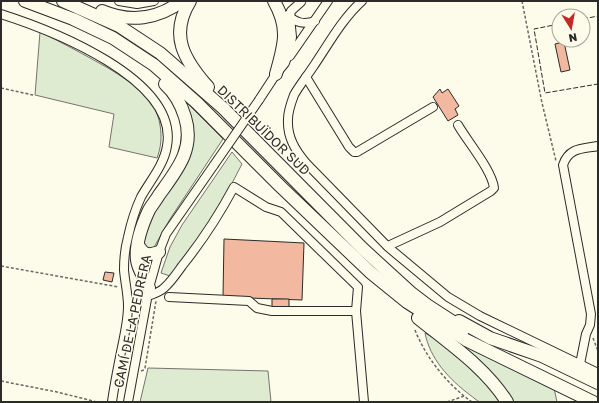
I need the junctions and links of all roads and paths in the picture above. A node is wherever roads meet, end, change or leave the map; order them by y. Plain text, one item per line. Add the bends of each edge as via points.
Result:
1 (25, 1) edge
2 (63, 1) edge
3 (80, 1) edge
4 (119, 1) edge
5 (154, 1) edge
6 (182, 1) edge
7 (190, 1) edge
8 (274, 1) edge
9 (279, 1) edge
10 (283, 1) edge
11 (302, 1) edge
12 (328, 1) edge
13 (362, 1) edge
14 (1, 14) edge
15 (290, 17) junction
16 (72, 19) junction
17 (315, 20) junction
18 (280, 67) junction
19 (306, 77) junction
20 (1, 88) edge
21 (33, 95) dead end
22 (433, 107) dead end
23 (223, 108) junction
24 (458, 125) dead end
25 (598, 146) edge
26 (280, 186) junction
27 (138, 245) junction
28 (388, 246) junction
29 (158, 252) junction
30 (1, 266) edge
31 (126, 288) junction
32 (149, 292) junction
33 (169, 297) dead end
34 (156, 300) dead end
35 (427, 305) junction
36 (356, 311) junction
37 (415, 330) dead end
38 (580, 364) junction
39 (138, 371) dead end
40 (598, 372) edge
41 (1, 380) edge
42 (598, 384) edge
43 (464, 396) junction
44 (598, 396) edge
45 (97, 402) edge
46 (112, 402) edge
47 (128, 402) edge
48 (364, 402) edge
49 (448, 402) edge
50 (472, 402) edge
51 (507, 402) edge
52 (593, 402) edge

1 - 16 highway
2 - 23 highway, DISTRIBUÏDOR SUD via 119,26 160,53
3 - 6 highway via 113,15 142,18 170,9
4 - 5 street via 137,4
7 - 23 highway via 182,16 180,42 190,66 218,97
8 - 18 highway via 284,28
9 - 15 street
10 - 15 highway
11 - 15 street via 291,11
12 - 17 street
13 - 19 street via 336,32
14 - 31 street via 87,49 140,84 160,108 168,132 167,146 162,161 133,215 125,254
15 - 17 street via 296,22
15 - 18 street via 288,41
16 - 26 highway via 113,38 154,65
16 - 27 highway via 152,71 172,91 182,107 188,135 187,149 182,161 149,209
17 - 18 street
18 - 29 street, CAMÍ DE LA PEDRERA, bridge via 166,234
19 - 22 street via 354,152
19 - 28 street via 290,106 290,139 306,163
20 - 21 path
23 - 35 highway, DISTRIBUÏDOR SUD via 363,249
24 - 28 street via 482,162 494,188 440,222
25 - 38 street via 573,151 566,157 563,165 591,314
26 - 51 highway via 367,277 466,356 501,392
26 - 52 highway via 370,272 422,312 466,340
27 - 29 highway via 142,252 148,255
27 - 32 highway via 136,259
28 - 38 street via 448,298
29 - 32 street, CAMÍ DE LA PEDRERA
30 - 31 path
31 - 46 street via 127,322
32 - 36 street via 157,293 174,277 194,251 234,187 266,207 281,212 358,287
32 - 47 street, CAMÍ DE LA PEDRERA
33 - 36 street via 250,301 257,308 272,311
34 - 39 path via 145,368
35 - 42 highway via 490,338 542,356
35 - 44 highway via 466,330
36 - 48 street
37 - 43 path via 436,366
38 - 40 street
41 - 45 path
43 - 49 path
43 - 50 path

